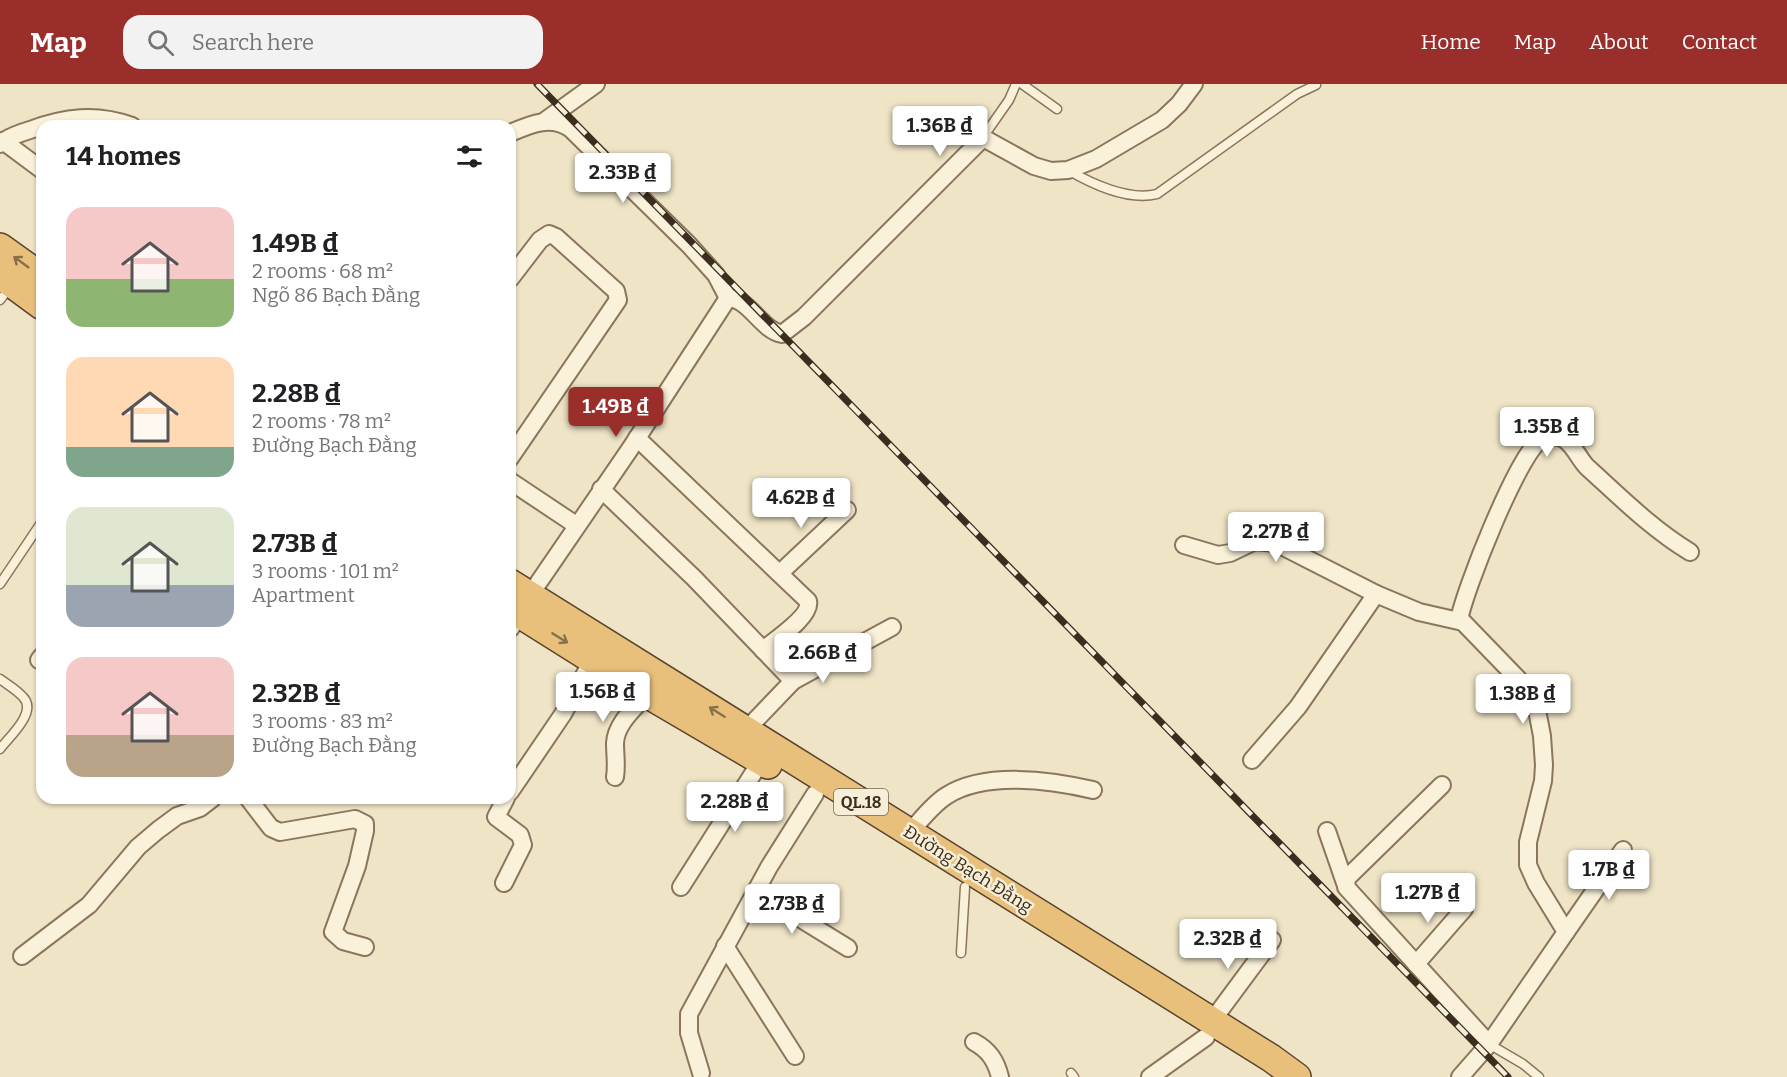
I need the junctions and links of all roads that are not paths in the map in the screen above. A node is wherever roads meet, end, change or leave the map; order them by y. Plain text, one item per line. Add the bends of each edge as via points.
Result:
1 (596, 84) edge
2 (1016, 84) edge
3 (1022, 84) edge
4 (1194, 84) edge
5 (1316, 85) edge
6 (1057, 109) dead end
7 (69, 120) edge
8 (112, 120) edge
9 (546, 120) junction
10 (36, 128) edge
11 (516, 131) edge
12 (981, 140) junction
13 (2, 143) edge
14 (36, 166) edge
15 (1068, 170) junction
16 (0, 247) edge
17 (516, 271) edge
18 (36, 273) edge
19 (4, 286) edge
20 (728, 298) junction
21 (36, 303) edge
22 (637, 438) junction
23 (516, 449) edge
24 (516, 485) edge
25 (602, 489) junction
26 (846, 510) dead end
27 (576, 525) junction
28 (36, 530) edge
29 (1184, 545) dead end
30 (1689, 552) dead end
31 (780, 573) junction
32 (0, 584) edge
33 (1376, 594) junction
34 (516, 606) edge
35 (1460, 620) junction
36 (891, 627) dead end
37 (764, 650) junction
38 (593, 659) junction
39 (0, 679) edge
40 (793, 681) junction
41 (647, 694) junction
42 (746, 730) junction
43 (0, 749) edge
44 (1252, 760) dead end
45 (761, 761) junction
46 (615, 777) dead end
47 (516, 783) edge
48 (1442, 785) dead end
49 (1093, 790) dead end
50 (815, 794) junction
51 (206, 804) edge
52 (253, 804) edge
53 (503, 804) edge
54 (1327, 831) dead end
55 (910, 832) junction
56 (1623, 850) dead end
57 (504, 883) dead end
58 (1345, 883) junction
59 (681, 887) dead end
60 (965, 887) junction
61 (1456, 887) dead end
62 (757, 889) junction
63 (1566, 932) junction
64 (1272, 940) dead end
65 (725, 946) junction
66 (365, 947) dead end
67 (848, 948) dead end
68 (962, 953) dead end
69 (22, 956) dead end
70 (1416, 964) junction
71 (1209, 1029) junction
72 (975, 1042) dead end
73 (1489, 1044) junction
74 (795, 1056) dead end
75 (701, 1073) dead end
76 (1000, 1077) edge
77 (1150, 1077) edge
78 (1268, 1077) edge
79 (1297, 1077) edge
80 (1460, 1077) edge
81 (1539, 1077) edge

1 - 9 street
2 - 12 lane
3 - 6 lane
4 - 15 street via 1162,120
5 - 15 lane via 1297,94 1157,194 1135,195
7 - 8 street
9 - 11 street
9 - 20 street via 571,129 638,194 716,275
10 - 13 street
12 - 15 street via 1044,169
12 - 20 street via 804,317 782,334 771,330 740,301
13 - 14 street
18 -> 16 highway
17 - 23 street via 549,234 616,291 618,300
19 - 21 highway
20 - 22 street
22 - 25 street
22 - 31 street
24 - 27 street
25 - 27 street
25 - 37 street
26 - 31 street
27 - 34 street
28 - 32 lane
29 - 33 street via 1218,555 1255,541 1275,543
30 - 35 street via 1654,528 1581,461 1567,441 1544,438 1531,450 1510,490 1470,580
31 - 37 street via 809,606 802,618
33 - 35 street via 1419,612
33 - 44 street via 1298,707
34 -> 38 highway, Đường Bạch Đằng / QL.18
42 -> 34 highway, Đường Bạch Đằng / QL.18
35 - 63 street via 1512,671 1537,710 1543,781 1527,856 1531,873
36 - 40 street
37 - 40 street
38 - 41 highway, Đường Bạch Đằng / QL.18
38 - 47 street via 563,714
39 - 43 lane via 25,698 28,708
40 - 42 street
41 - 45 highway, Đường Bạch Đằng / QL.18
41 - 46 street via 618,730
42 - 55 highway, Đường Bạch Đằng / QL.18
45 - 50 highway, Đường Bạch Đằng / QL.18
45 - 59 street
48 - 58 street
49 - 55 street via 1019,780 958,789 938,802
50 - 60 highway, Đường Bạch Đằng / QL.18
50 - 62 street
51 - 69 street via 177,816 158,830 138,847 89,905
52 - 66 street via 271,828 280,832 355,819 364,824 357,866 333,932
53 - 57 street via 496,817 520,835 523,845
54 - 58 street
55 - 71 highway, Đường Bạch Đằng / QL.18
56 - 63 street
58 - 70 street via 1348,891
60 - 68 lane
60 - 71 highway, Đường Bạch Đằng / QL.18
61 - 70 street via 1464,909
62 - 65 street
62 - 67 street
63 - 73 street
64 - 71 street
65 - 74 street
65 - 75 street via 689,1014 689,1033
70 - 73 street
71 - 77 street
71 - 78 highway, QL.18
71 - 79 highway, QL.18
72 - 76 street via 991,1056
73 - 80 street
73 - 81 lane

